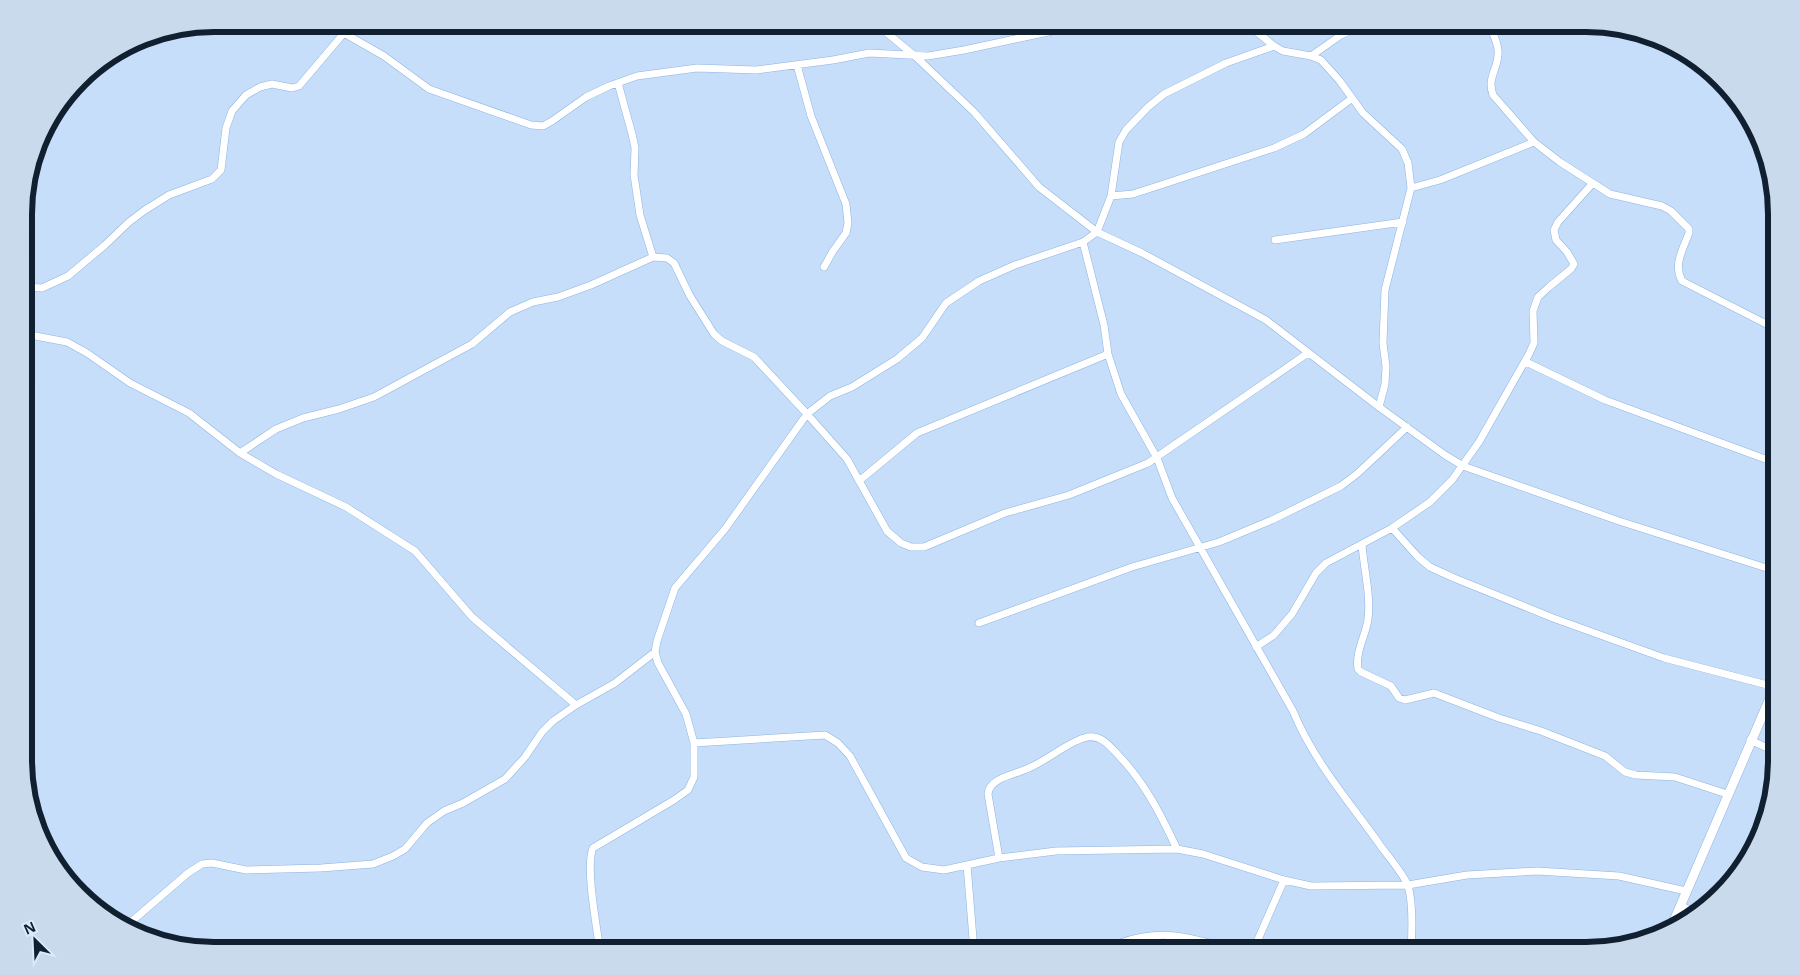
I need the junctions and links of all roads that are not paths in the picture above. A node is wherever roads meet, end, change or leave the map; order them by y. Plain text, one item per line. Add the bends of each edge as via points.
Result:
1 (886, 32) edge
2 (1048, 32) edge
3 (1257, 32) edge
4 (1348, 32) edge
5 (1492, 32) edge
6 (344, 33) joint
7 (1274, 46) junction
8 (915, 56) junction
9 (1311, 56) junction
10 (797, 65) junction
11 (618, 83) junction
12 (1351, 99) junction
13 (1534, 142) junction
14 (1592, 184) junction
15 (1411, 188) junction
16 (1111, 196) junction
17 (1403, 222) junction
18 (1097, 232) junction
19 (1275, 240) dead end
20 (1083, 242) junction
21 (653, 257) junction
22 (824, 267) dead end
23 (32, 287) edge
24 (1768, 325) edge
25 (32, 335) edge
26 (1308, 353) junction
27 (1108, 354) junction
28 (1526, 362) junction
29 (1379, 407) junction
30 (807, 414) junction
31 (1407, 427) junction
32 (240, 453) junction
33 (1157, 458) junction
34 (1768, 460) edge
35 (1463, 466) junction
36 (859, 481) junction
37 (1392, 528) junction
38 (1362, 545) junction
39 (1199, 548) junction
40 (1768, 569) edge
41 (979, 623) dead end
42 (1256, 647) junction
43 (656, 652) junction
44 (1768, 683) edge
45 (1768, 700) edge
46 (576, 705) junction
47 (1750, 740) junction
48 (694, 743) junction
49 (1768, 748) edge
50 (1727, 794) junction
51 (1177, 849) junction
52 (999, 858) junction
53 (967, 865) junction
54 (1284, 880) junction
55 (1408, 885) junction
56 (1686, 890) junction
57 (1681, 906) junction
58 (1690, 910) edge
59 (1675, 918) edge
60 (131, 922) edge
61 (599, 942) edge
62 (973, 942) edge
63 (1123, 942) edge
64 (1201, 942) edge
65 (1257, 942) edge
66 (1412, 942) edge

1 - 8 street
2 - 8 street via 964,50
3 - 7 street
4 - 9 street
5 - 13 street via 1498,56 1490,88
6 - 11 street via 384,56 429,89 531,125 543,126 552,122 586,98
6 - 23 street via 299,86 292,88 272,84 246,95 232,111 220,170 212,179 169,195 145,210 68,276 42,288
7 - 9 street via 1294,54
7 - 16 street via 1226,63 1182,84 1148,107 1119,142
8 - 10 street via 869,52
8 - 18 street via 974,112 1039,187
9 - 12 street via 1321,60
10 - 11 street via 756,70 697,68 637,76
10 - 22 street via 811,116 846,204 846,234
11 - 21 street via 635,148 634,175 640,214
12 - 15 street via 1363,114 1402,148 1408,163
12 - 16 street via 1304,134 1274,148 1133,194
13 - 14 street
13 - 15 street
14 - 24 street via 1610,194 1671,211 1689,229 1677,266 1682,280
14 - 28 street via 1554,230 1556,240 1574,264 1538,297 1533,311 1534,343
15 - 17 street
16 - 18 street
17 - 19 street
17 - 29 street via 1384,290 1386,367
18 - 20 street
18 - 26 street via 1266,320
20 - 27 street
20 - 30 street via 979,281 946,303 922,338 897,359 830,396
21 - 30 street via 667,258 674,264 714,334 754,357
21 - 32 street via 591,285 510,312 472,344 374,397 276,429
25 - 32 street via 67,342 130,383 188,413
26 - 29 street
26 - 33 street
27 - 33 street via 1120,394
27 - 36 street via 917,433
28 - 34 street via 1605,400
28 - 35 street
29 - 31 street
30 - 36 street via 847,459
30 - 43 street via 725,529 675,588 656,641
31 - 35 street
31 - 39 street via 1358,473 1328,494
32 - 46 street via 346,507 415,551 472,617
33 - 36 street via 1069,495 1005,514 924,547 901,543 887,531
33 - 39 street via 1172,498
35 - 37 street via 1430,502
35 - 40 street via 1619,522
37 - 38 street
37 - 44 street via 1430,567 1454,578 1664,658
38 - 42 street via 1326,563 1316,573 1292,614 1274,635
38 - 50 street via 1369,605 1358,669 1391,686 1399,698 1405,700 1434,693 1605,756 1625,772 1675,777
39 - 41 street via 1132,567
39 - 42 street
42 - 55 street via 1314,754
43 - 46 street via 616,683
43 - 48 street via 658,663 686,714
45 - 47 street
46 - 60 street via 542,732 505,779 427,823 405,849 393,856 373,864 321,868 246,870 202,864
47 - 49 street
47 - 50 street
48 - 53 street via 825,735 850,756 906,858 922,867 944,870
48 - 61 street via 694,777 688,790 593,848 590,855 591,881
50 - 56 street
51 - 52 street via 1056,851
51 - 52 street via 1161,814 1135,772 1102,738 1092,736 992,784 988,789
51 - 54 street
52 - 53 street
53 - 62 street
54 - 55 street via 1311,886
54 - 65 street
55 - 56 street via 1466,876 1537,871 1620,876
55 - 66 street
56 - 57 street
57 - 58 street
57 - 59 street
63 - 64 street via 1159,934

